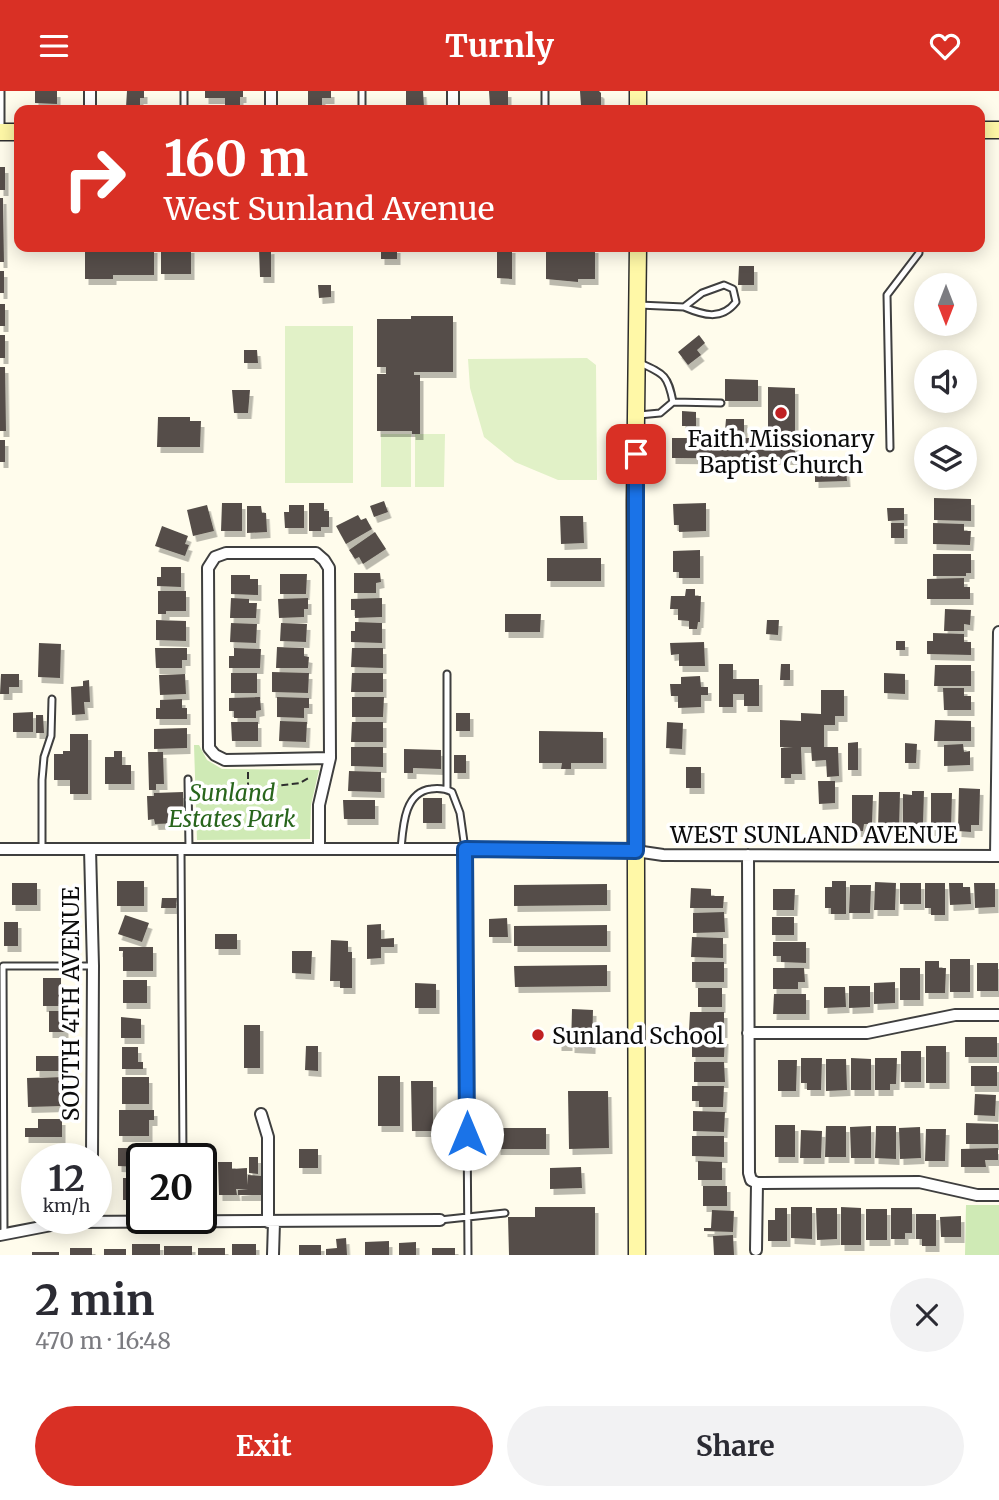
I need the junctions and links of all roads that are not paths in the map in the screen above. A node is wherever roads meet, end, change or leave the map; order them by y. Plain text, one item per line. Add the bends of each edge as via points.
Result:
1 (1, 91) edge
2 (1, 132) edge
3 (638, 252) edge
4 (919, 252) edge
5 (637, 305) junction
6 (684, 307) junction
7 (637, 362) junction
8 (673, 402) junction
9 (721, 403) dead end
10 (636, 415) junction
11 (890, 448) dead end
12 (999, 632) edge
13 (447, 674) dead end
14 (51, 699) dead end
15 (330, 758) junction
16 (188, 779) dead end
17 (447, 789) junction
18 (0, 849) edge
19 (42, 849) junction
20 (90, 849) junction
21 (185, 849) junction
22 (319, 849) junction
23 (401, 849) junction
24 (465, 849) junction
25 (636, 851) junction
26 (748, 855) junction
27 (997, 856) edge
28 (93, 966) junction
29 (999, 1015) edge
30 (748, 1033) junction
31 (261, 1114) dead end
32 (92, 1143) edge
33 (183, 1143) edge
34 (754, 1181) junction
35 (999, 1195) edge
36 (505, 1213) dead end
37 (467, 1216) junction
38 (440, 1220) joint
39 (217, 1221) edge
40 (271, 1223) junction
41 (21, 1231) edge
42 (2, 1235) edge
43 (756, 1250) dead end
44 (274, 1255) edge
45 (468, 1255) edge
46 (638, 1255) edge

1 - 2 lane
3 - 5 main road
4 - 11 lane via 887,295
5 - 6 lane
5 - 7 main road
6 - 6 lane via 704,315 720,314 736,302 733,289 724,285 702,293
7 - 8 lane via 669,381
7 - 10 main road
8 - 9 lane
8 - 10 lane via 660,413
10 - 25 main road
12 - 27 street
13 - 17 lane
14 - 19 lane via 51,736 42,780
15 - 15 street via 329,568 316,553 226,553 215,557 208,568 209,748 225,759
15 - 22 street via 319,805
16 - 21 lane
17 - 23 lane via 422,790 412,798
17 - 24 lane via 457,801
18 - 19 street, WEST SUNLAND AVENUE
19 - 20 street, WEST SUNLAND AVENUE
20 - 21 street, WEST SUNLAND AVENUE
20 - 28 street, SOUTH 4TH AVENUE
21 - 22 street, WEST SUNLAND AVENUE
21 - 33 lane
22 - 23 street, WEST SUNLAND AVENUE
23 - 24 street, WEST SUNLAND AVENUE
24 - 25 street, WEST SUNLAND AVENUE
24 - 37 lane
25 - 26 street, WEST SUNLAND AVENUE
25 - 46 main road
26 - 27 street, WEST SUNLAND AVENUE
26 - 30 street
28 - 32 street, SOUTH 4TH AVENUE
28 - 42 lane via 3,966
29 - 30 street via 955,1015 867,1033
30 - 34 street via 749,1173
31 - 40 street via 268,1137
34 - 35 street via 919,1182 977,1195
34 - 43 street
36 - 37 lane
37 - 38 lane
37 - 45 lane
38 - 40 street
39 - 40 street
40 - 44 street
41 - 42 street

